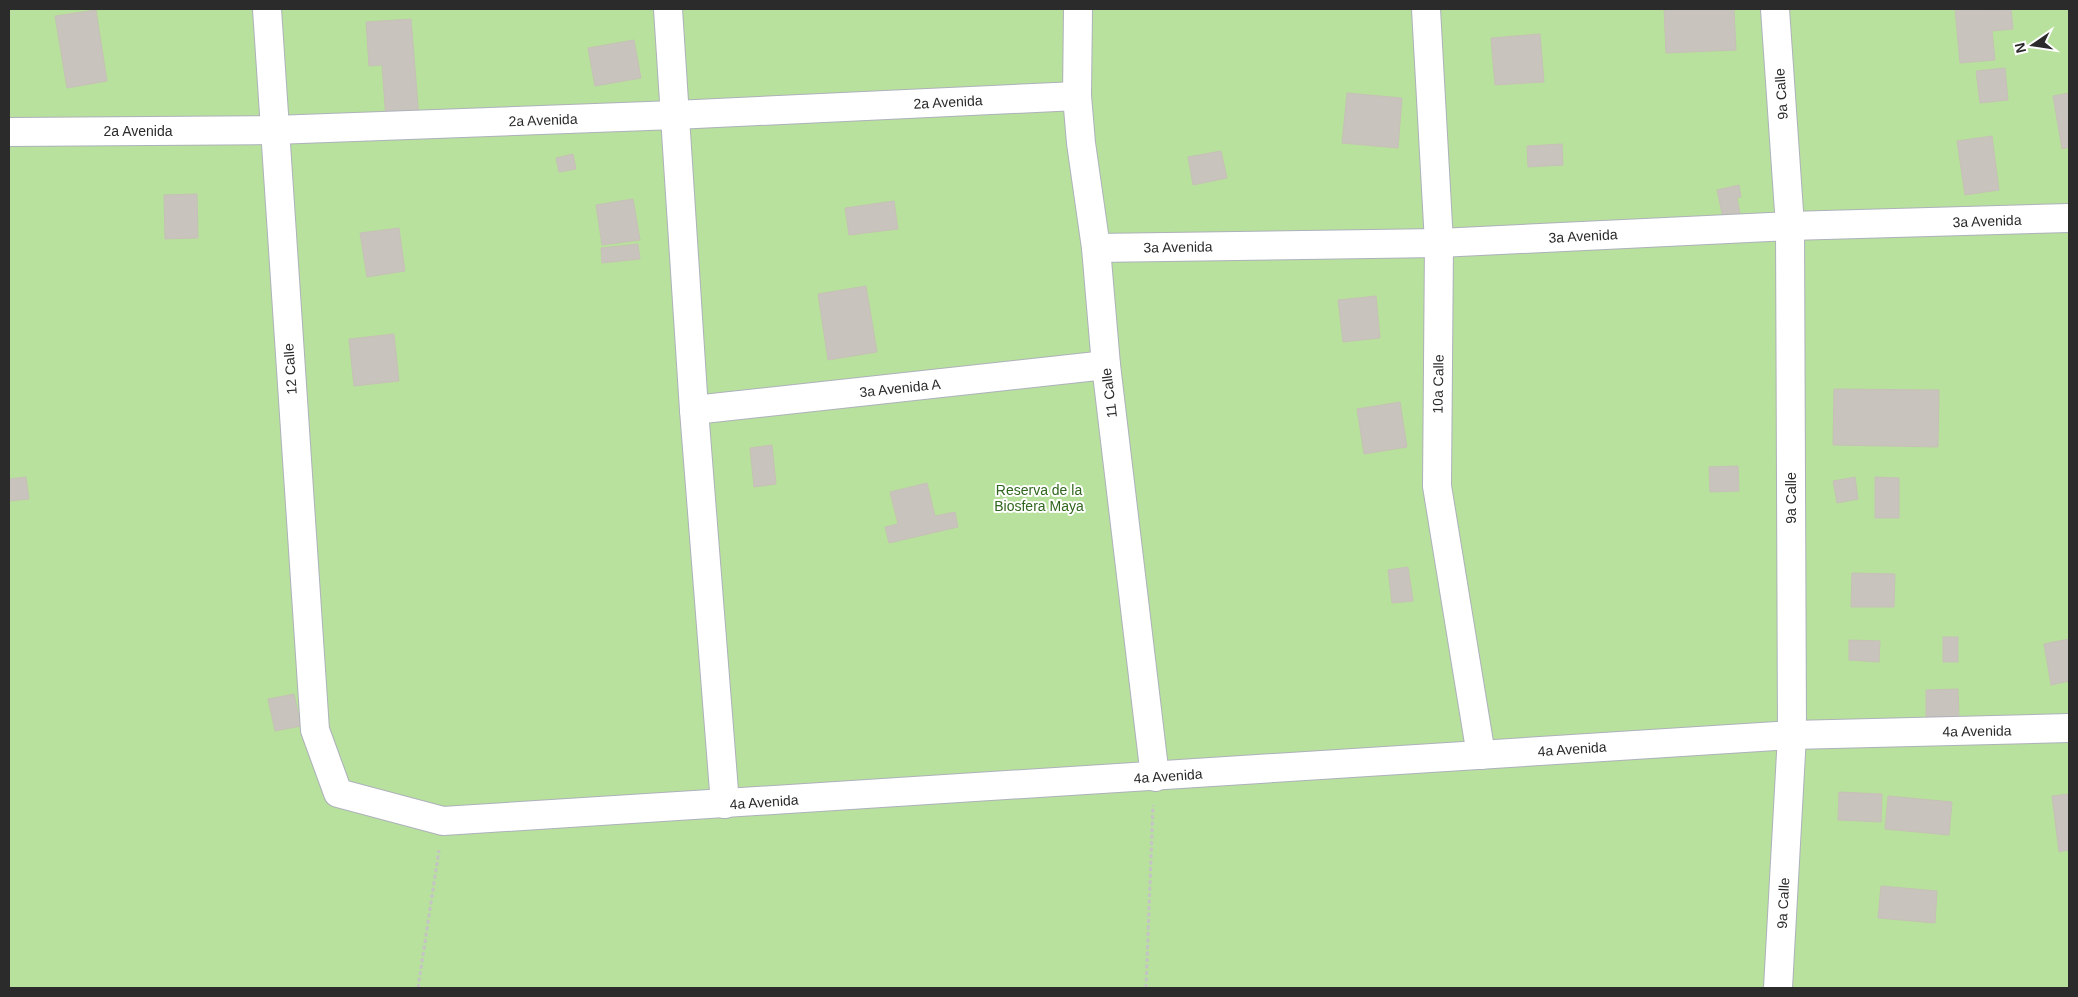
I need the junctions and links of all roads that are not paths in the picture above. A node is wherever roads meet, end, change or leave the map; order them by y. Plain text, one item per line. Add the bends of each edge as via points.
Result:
1 (267, 9) edge
2 (668, 9) edge
3 (1078, 9) edge
4 (1426, 9) edge
5 (1775, 9) edge
6 (1077, 96) junction
7 (675, 115) junction
8 (274, 130) junction
9 (9, 132) edge
10 (2069, 218) edge
11 (1790, 226) junction
12 (1439, 244) junction
13 (1096, 248) junction
14 (1106, 365) junction
15 (694, 410) junction
16 (2069, 728) edge
17 (315, 730) joint
18 (1792, 735) junction
19 (1481, 755) junction
20 (1154, 777) junction
21 (726, 804) junction
22 (1778, 988) edge

1 - 8 street, 12 Calle
2 - 7 street
3 - 6 street, 11 Calle
4 - 12 street, 10a Calle
5 - 11 street, 9a Calle
6 - 7 street, 2a Avenida
6 - 13 street, 11 Calle via 1080,143
7 - 8 street, 2a Avenida
7 - 15 street
8 - 9 street, 2a Avenida
8 - 17 street, 12 Calle
10 - 11 street, 3a Avenida
11 - 12 street, 3a Avenida
11 - 18 street, 9a Calle
12 - 13 street, 3a Avenida
12 - 19 street, 10a Calle via 1437,486
13 - 14 street, 11 Calle
14 - 15 street, 3a Avenida A
14 - 20 street, 11 Calle
15 - 21 street
16 - 18 street, 4a Avenida
17 - 21 street, 4a Avenida via 338,793 443,821
18 - 19 street, 4a Avenida
18 - 22 street, 9a Calle
19 - 20 street, 4a Avenida
20 - 21 street, 4a Avenida

